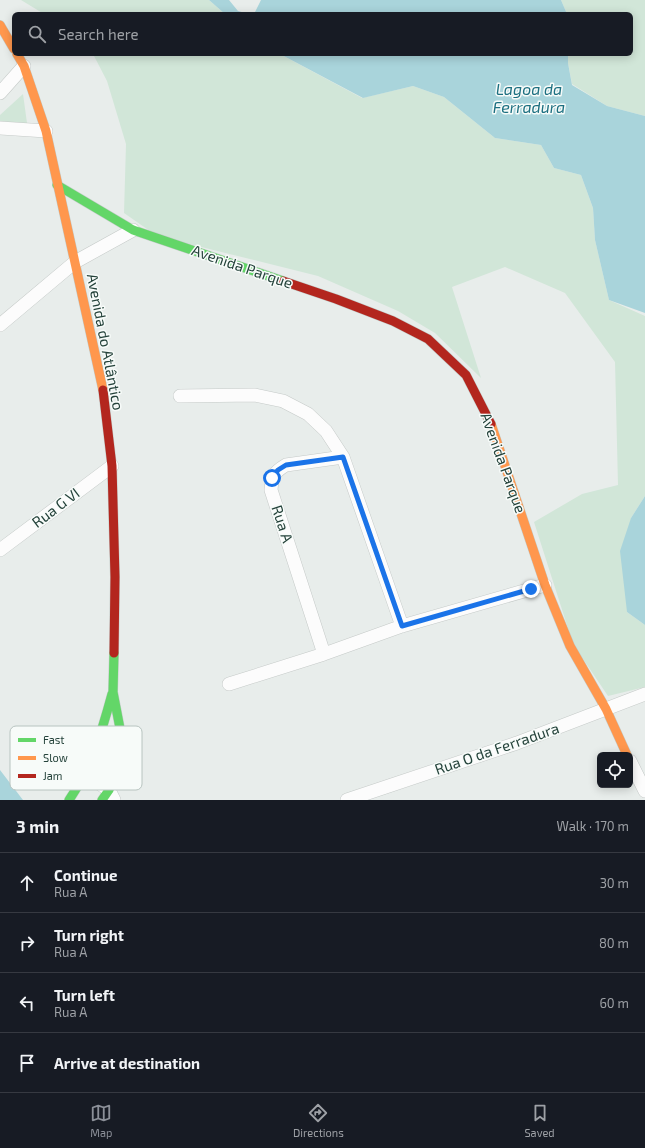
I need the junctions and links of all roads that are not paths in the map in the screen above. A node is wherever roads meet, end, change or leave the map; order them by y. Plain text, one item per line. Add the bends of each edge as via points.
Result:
1 (0, 25) edge
2 (12, 46) edge
3 (18, 56) edge
4 (24, 66) junction
5 (0, 93) edge
6 (0, 128) edge
7 (46, 131) junction
8 (57, 185) junction
9 (133, 230) junction
10 (75, 262) junction
11 (0, 325) edge
12 (180, 396) dead end
13 (343, 457) junction
14 (112, 466) junction
15 (0, 550) edge
16 (545, 585) junction
17 (402, 626) junction
18 (324, 654) junction
19 (229, 684) dead end
20 (113, 692) junction
21 (645, 694) edge
22 (606, 709) junction
23 (103, 726) edge
24 (120, 726) edge
25 (626, 752) edge
26 (633, 766) edge
27 (77, 790) edge
28 (645, 791) edge
29 (645, 796) edge
30 (72, 799) edge
31 (347, 800) edge
32 (638, 800) edge

1 - 2 street
3 - 4 street, Avenida do Atlântico
4 - 5 street
4 - 7 street, Avenida do Atlântico
6 - 7 street
7 - 8 street, Avenida do Atlântico
8 - 9 street, Avenida Parque
8 - 10 street, Avenida do Atlântico
9 - 10 street
9 - 16 street, Avenida Parque via 336,299 393,321 428,339 466,375 489,418
10 - 11 street
10 - 14 street, Avenida do Atlântico via 103,391
12 - 13 street via 255,395 283,401 308,414 326,431
13 - 17 street
13 - 18 street, Rua A via 286,465 272,478 271,490
14 - 15 street, Rua G VI
14 - 20 street, Avenida do Atlântico via 115,577
16 - 17 street
16 - 22 street, Avenida Parque via 570,646
17 - 18 street
18 - 19 street
20 - 23 street, Avenida do Atlântico
20 - 24 street, Avenida do Atlântico
21 - 22 street, Rua O da Ferradura
22 - 25 street, Avenida Parque
22 - 31 street, Rua O da Ferradura via 517,743
26 - 28 street
27 - 30 street, Avenida do Atlântico
29 - 32 street

